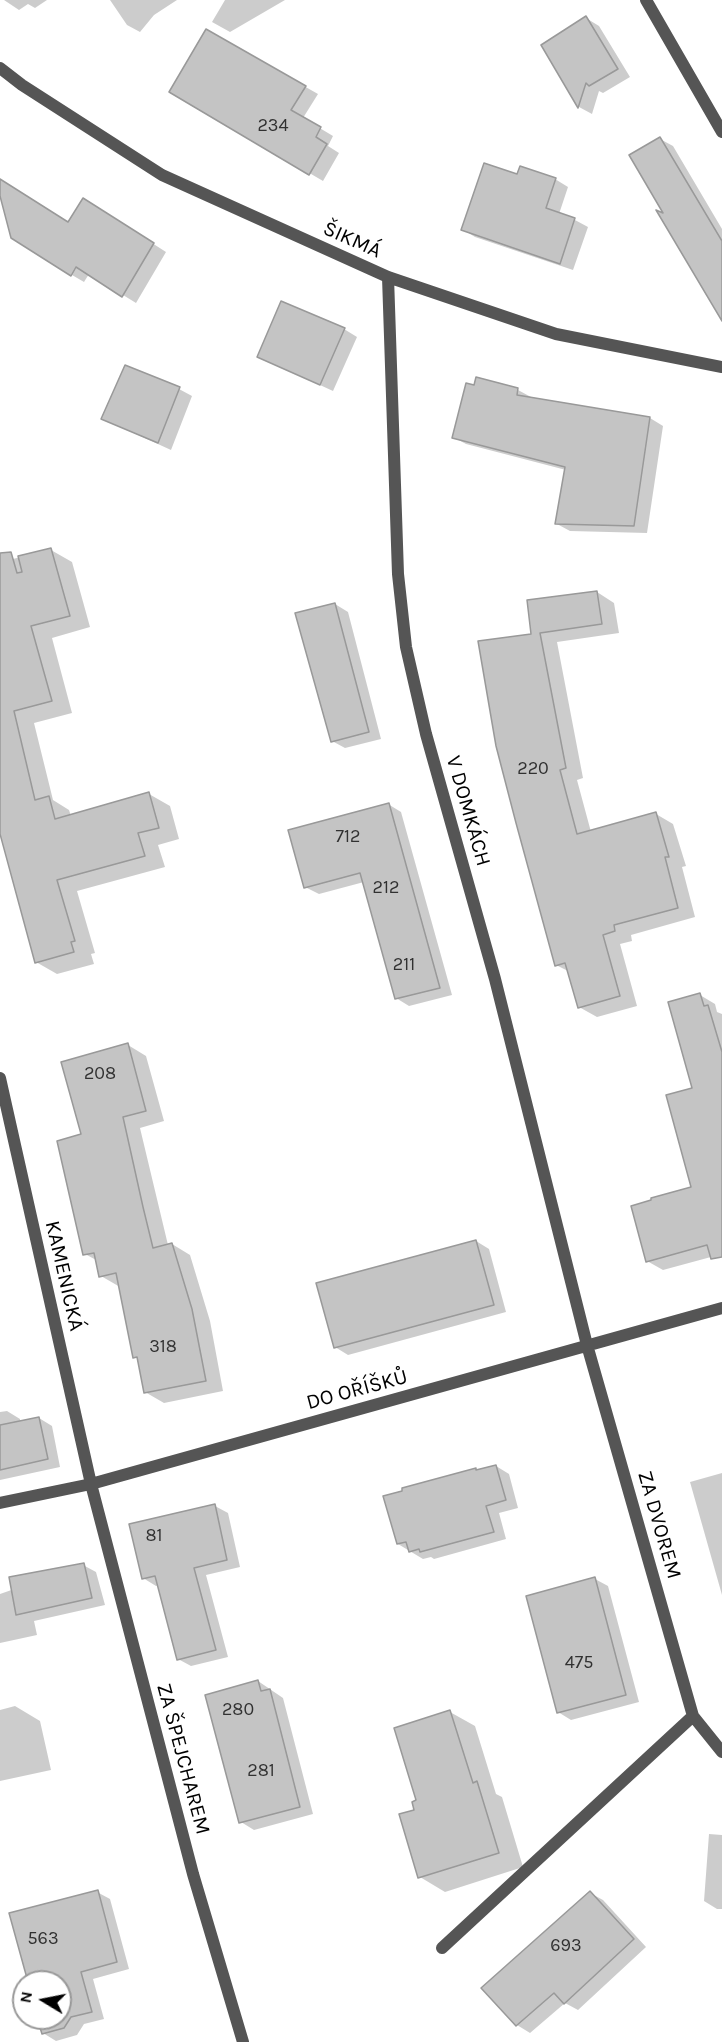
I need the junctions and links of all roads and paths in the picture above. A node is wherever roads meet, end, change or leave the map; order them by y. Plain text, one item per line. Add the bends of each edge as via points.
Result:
1 (646, 0) edge
2 (0, 68) edge
3 (722, 132) edge
4 (388, 277) junction
5 (722, 367) edge
6 (0, 1078) edge
7 (722, 1308) edge
8 (587, 1345) junction
9 (91, 1484) junction
10 (0, 1503) edge
11 (693, 1716) junction
12 (722, 1752) edge
13 (442, 1948) dead end
14 (243, 2042) edge

1 - 3 street
2 - 4 street, ŠIKMÁ via 162,175
4 - 5 street, ŠIKMÁ via 556,334
4 - 8 street, V DOMKÁCH via 398,574 406,647
6 - 9 street, KAMENICKÁ
7 - 8 street, DO OŘÍŠKŮ
8 - 9 street, DO OŘÍŠKŮ
8 - 11 street, ZA DVOREM
9 - 10 street, DO OŘÍŠKŮ
9 - 14 street, ZA ŠPEJCHAREM via 193,1874
11 - 12 street, ZA DVOREM
11 - 13 street

